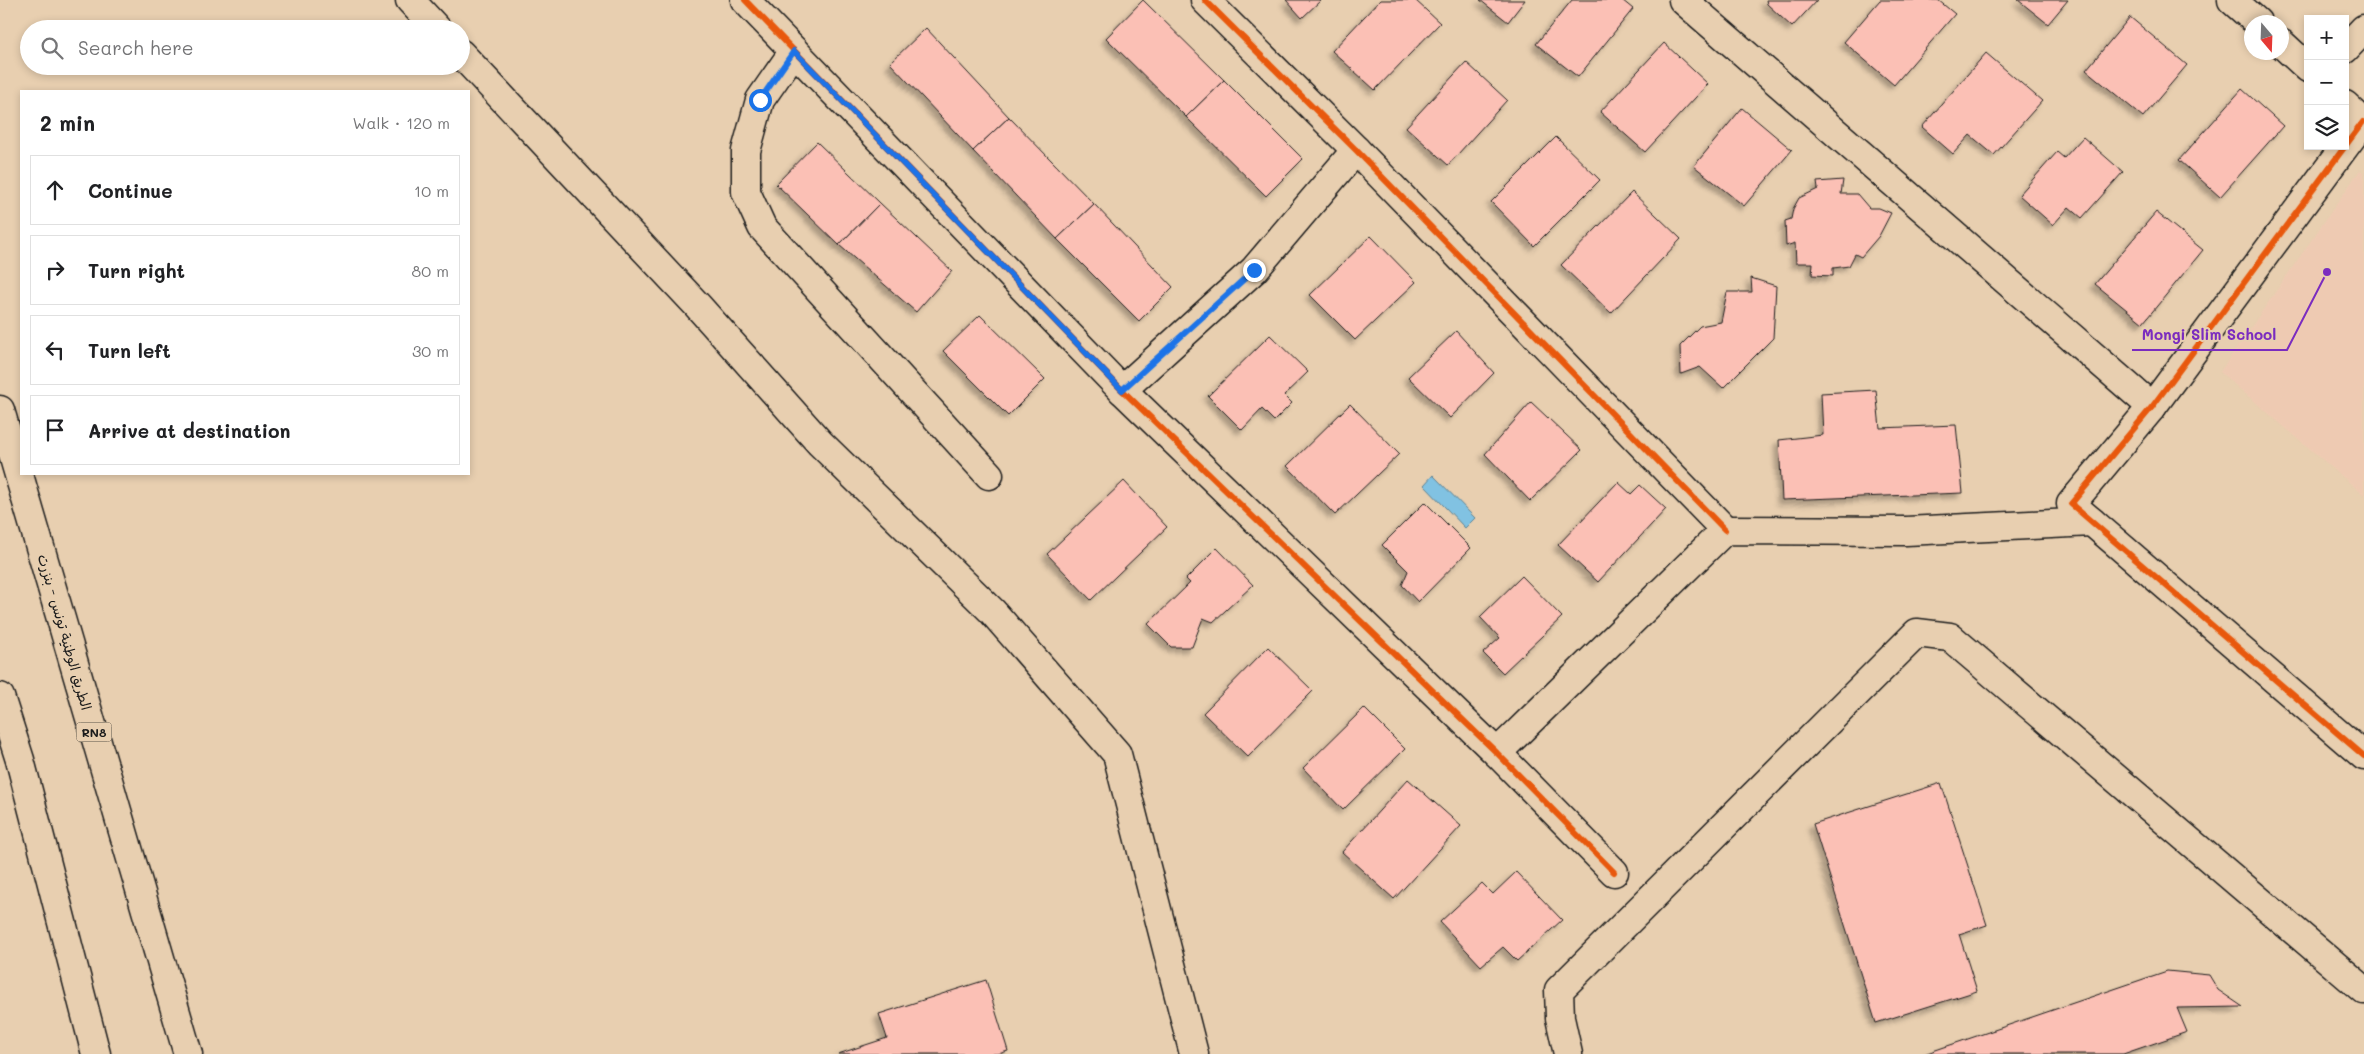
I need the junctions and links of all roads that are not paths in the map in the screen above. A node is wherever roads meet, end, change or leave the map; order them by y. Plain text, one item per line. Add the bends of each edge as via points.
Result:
1 (410, 0) edge
2 (745, 0) edge
3 (1205, 0) edge
4 (1683, 0) edge
5 (2232, 0) edge
6 (2249, 15) edge
7 (429, 20) edge
8 (2364, 30) edge
9 (2349, 45) edge
10 (2289, 50) edge
11 (794, 51) junction
12 (470, 64) edge
13 (2304, 64) edge
14 (2357, 117) edge
15 (1356, 150) junction
16 (1122, 390) junction
17 (2152, 407) junction
18 (0, 410) edge
19 (989, 475) dead end
20 (2092, 522) junction
21 (1725, 530) junction
22 (0, 697) edge
23 (1497, 753) junction
24 (2364, 756) edge
25 (1614, 872) dead end
26 (2364, 990) edge
27 (96, 1054) edge
28 (188, 1054) edge
29 (1194, 1054) edge
30 (1568, 1054) edge

1 - 7 main road
2 - 11 main road
3 - 15 main road
4 - 17 main road
5 - 6 main road
8 - 9 main road
10 - 13 main road
11 - 16 main road
11 - 19 main road via 760,100 746,150 746,192 762,227
12 - 29 main road via 697,305 820,443 992,611 1116,754
14 - 17 main road
15 - 16 main road via 1254,270
15 - 21 main road
16 - 23 main road
17 - 20 main road via 2071,504
18 - 28 main road, الطريق الوطنية تونس - بنزرت / RN8
20 - 21 main road via 1906,531
20 - 24 main road
21 - 23 main road
22 - 27 main road via 20,760
23 - 25 main road
26 - 30 main road via 1950,637 1917,633 1559,990 1560,1018

